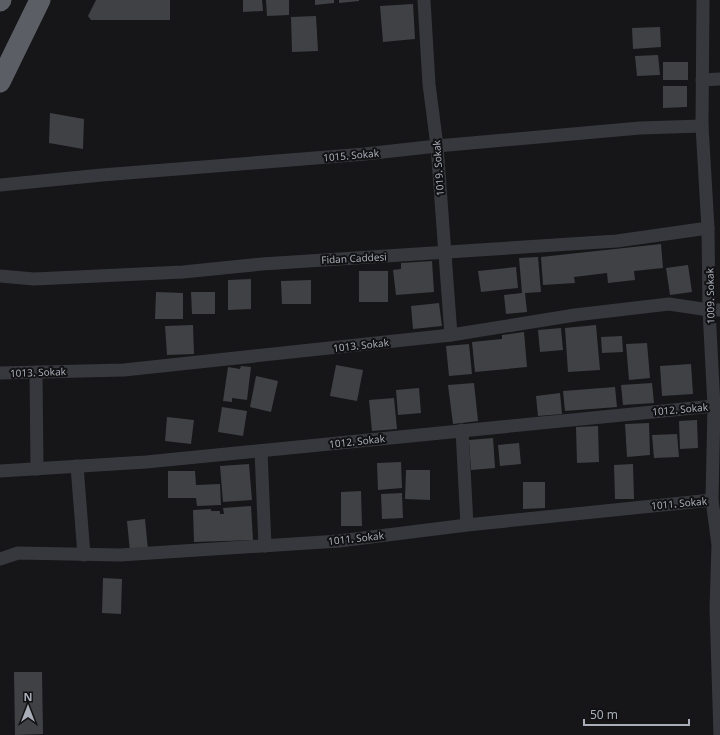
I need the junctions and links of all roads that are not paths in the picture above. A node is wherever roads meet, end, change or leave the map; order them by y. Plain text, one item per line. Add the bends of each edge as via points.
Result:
1 (40, 0) edge
2 (424, 0) edge
3 (703, 0) edge
4 (720, 79) edge
5 (702, 80) junction
6 (0, 82) edge
7 (702, 126) junction
8 (438, 146) junction
9 (0, 185) edge
10 (708, 228) junction
11 (444, 253) junction
12 (0, 276) edge
13 (715, 310) edge
14 (451, 335) junction
15 (36, 372) junction
16 (0, 373) edge
17 (714, 406) junction
18 (462, 430) junction
19 (261, 451) junction
20 (77, 466) junction
21 (37, 469) junction
22 (0, 471) edge
23 (712, 500) junction
24 (467, 525) junction
25 (719, 545) edge
26 (265, 546) junction
27 (84, 555) junction
28 (0, 559) edge
29 (720, 735) edge

1 - 6 highway
2 - 8 street, 1019. Sokak via 429,84
3 - 5 street, 1009. Sokak
4 - 5 street
5 - 7 street, 1009. Sokak
7 - 8 street, 1015. Sokak via 640,128
7 - 10 street, 1009. Sokak
8 - 9 street, 1015. Sokak
8 - 11 street, 1019. Sokak
10 - 11 street, Fidan Caddesi via 617,241
10 - 13 street, 1009. Sokak
11 - 12 street, Fidan Caddesi via 262,264 175,273 34,279
11 - 14 street, 1019. Sokak
13 - 14 street, 1013. Sokak via 669,304 575,315
13 - 17 street, 1009. Sokak
14 - 15 street, 1013. Sokak via 124,370
15 - 16 street, 1013. Sokak
15 - 21 street
17 - 18 street, 1012. Sokak
17 - 23 street, 1009. Sokak
18 - 19 street, 1012. Sokak
18 - 24 street
19 - 20 street, 1012. Sokak
19 - 26 street
20 - 21 street, 1012. Sokak
20 - 27 street
21 - 22 street, 1012. Sokak
23 - 24 street, 1011. Sokak
23 - 25 street, 1009. Sokak
24 - 26 street, 1011. Sokak via 339,541
25 - 29 street, 1009. Sokak via 716,608
26 - 27 street, 1011. Sokak
27 - 28 street, 1011. Sokak via 18,554

